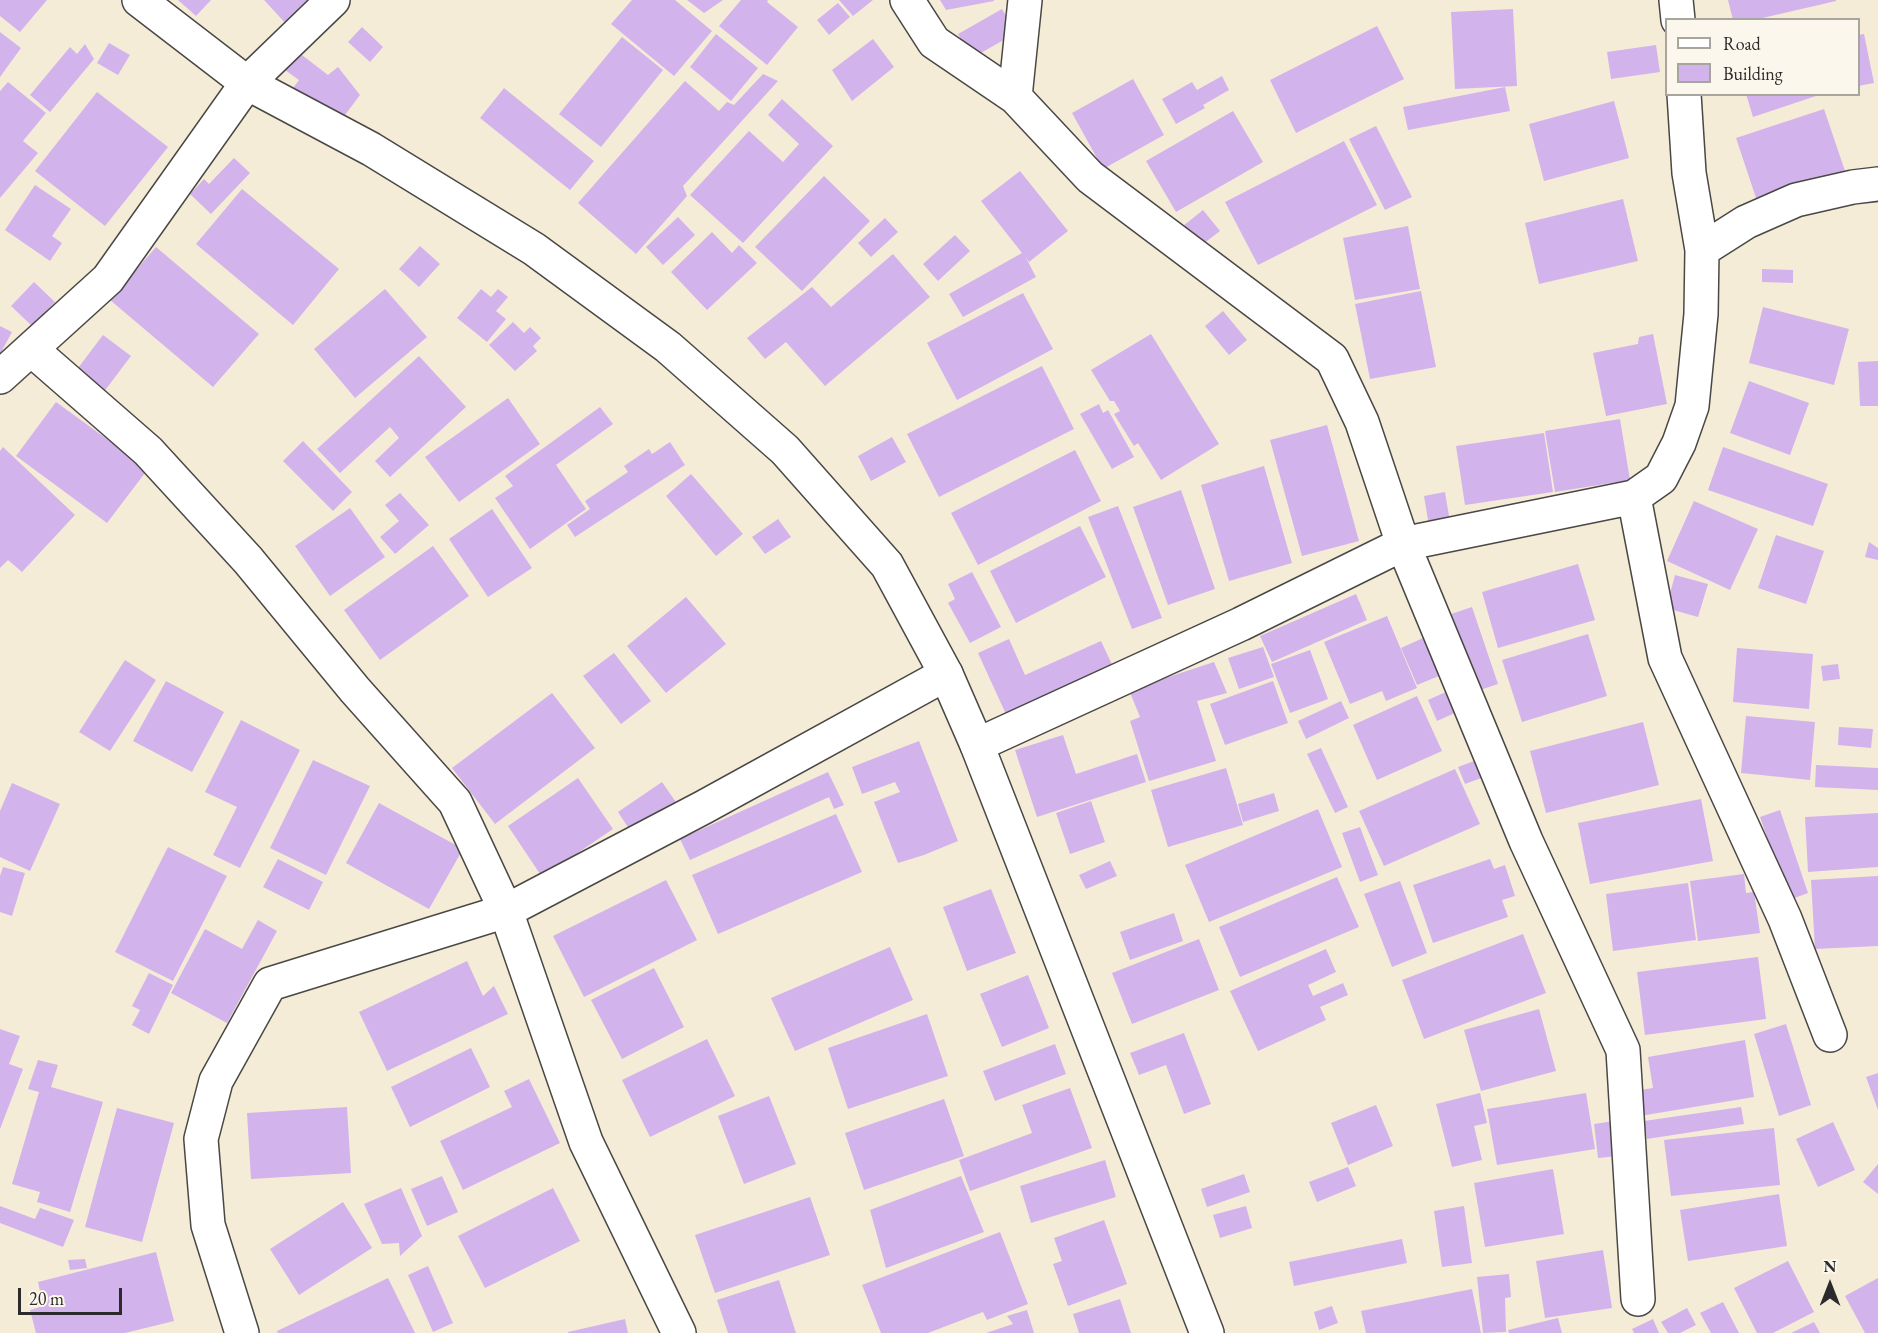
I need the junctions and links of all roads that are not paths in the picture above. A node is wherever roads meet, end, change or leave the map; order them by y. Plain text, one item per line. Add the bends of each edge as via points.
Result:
1 (139, 0) edge
2 (333, 0) edge
3 (908, 0) edge
4 (1025, 0) edge
5 (1676, 0) edge
6 (1678, 18) edge
7 (247, 83) junction
8 (1015, 96) junction
9 (1684, 96) edge
10 (1878, 184) edge
11 (1702, 250) junction
12 (31, 349) junction
13 (0, 377) edge
14 (1634, 497) junction
15 (1403, 544) junction
16 (946, 674) junction
17 (977, 745) junction
18 (506, 910) junction
19 (1830, 1035) dead end
20 (1638, 1299) dead end
21 (242, 1333) edge
22 (679, 1333) edge
23 (1207, 1333) edge

1 - 7 street
2 - 7 street
3 - 8 street via 934,42
4 - 8 street
5 - 6 street
7 - 12 street via 108,279
7 - 16 street via 371,149 534,249 668,347 785,450 887,565
8 - 15 street via 1090,177 1332,359 1362,422
9 - 11 street via 1689,172
10 - 11 street via 1796,200 1746,222
11 - 14 street via 1701,314 1692,406 1661,478
12 - 13 street
12 - 18 street via 148,452 248,560 454,802
14 - 15 street
14 - 19 street via 1665,658 1785,919
15 - 17 street via 1241,624
15 - 20 street via 1526,841 1623,1050
16 - 17 street
16 - 18 street
17 - 23 street
18 - 21 street via 270,984 216,1081 201,1139 208,1225
18 - 22 street via 586,1142

